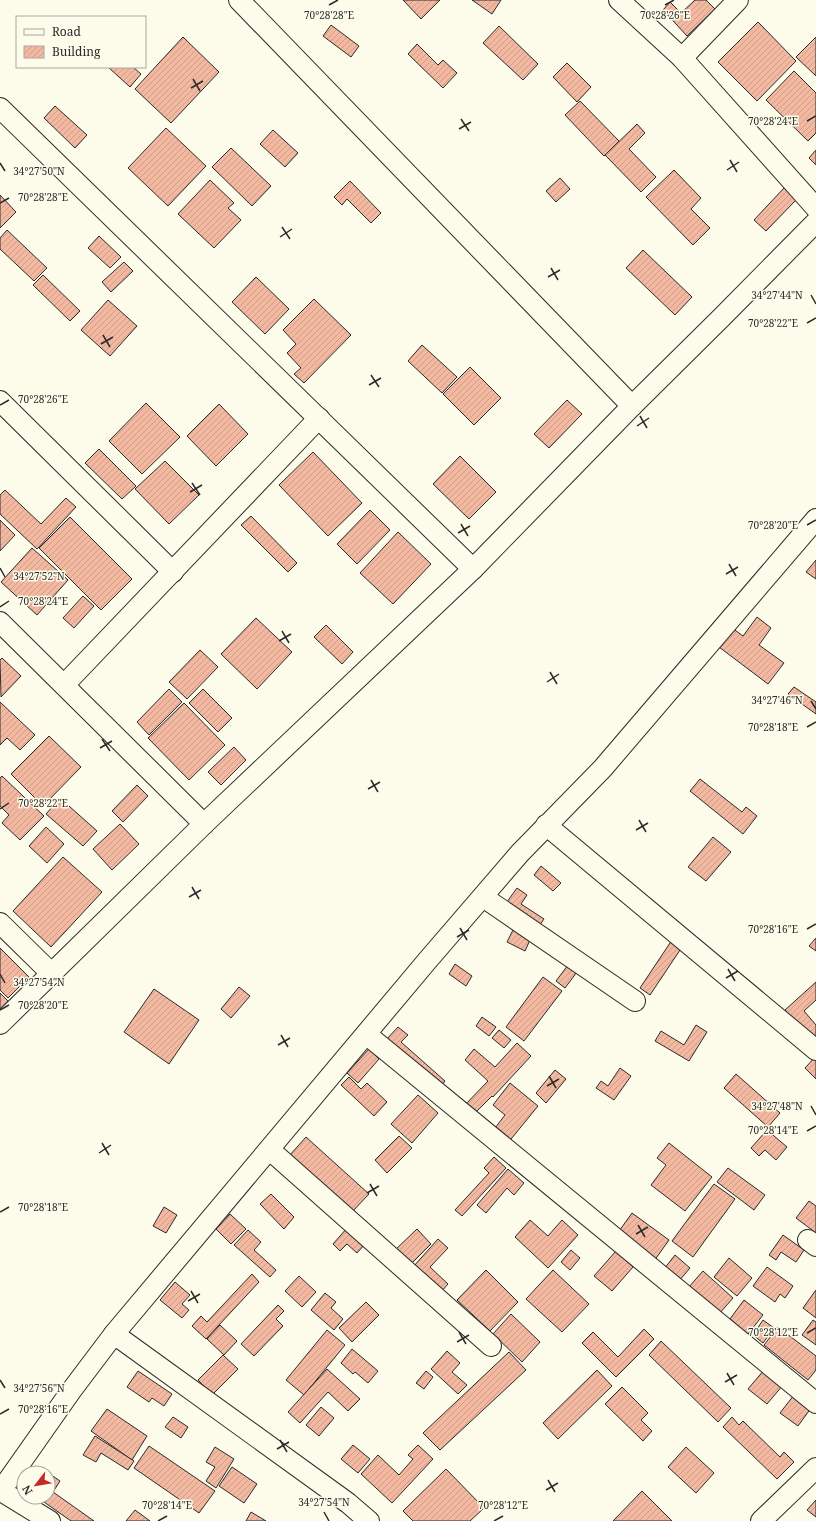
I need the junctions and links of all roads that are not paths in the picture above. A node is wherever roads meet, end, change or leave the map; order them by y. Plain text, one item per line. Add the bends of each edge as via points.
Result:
1 (239, 0) edge
2 (619, 0) edge
3 (738, 0) edge
4 (682, 58) junction
5 (0, 108) edge
6 (816, 208) edge
7 (816, 222) edge
8 (0, 401) edge
9 (632, 406) junction
10 (319, 418) junction
11 (816, 519) edge
12 (473, 569) junction
13 (173, 572) junction
14 (0, 622) edge
15 (64, 685) junction
16 (204, 824) junction
17 (546, 825) junction
18 (483, 897) junction
19 (0, 923) edge
20 (52, 974) junction
21 (635, 1001) dead end
22 (0, 1024) edge
23 (366, 1034) junction
24 (816, 1050) edge
25 (270, 1150) junction
26 (114, 1334) junction
27 (491, 1346) dead end
28 (816, 1403) edge
29 (816, 1468) edge
30 (0, 1491) edge
31 (50, 1521) edge
32 (369, 1521) edge
33 (761, 1521) edge

1 - 9 street
2 - 4 street
3 - 4 street
4 - 6 street
5 - 10 street
7 - 9 street
8 - 13 street
9 - 12 street
10 - 12 street
10 - 13 street
11 - 17 street via 603,768
12 - 16 street
13 - 15 street
14 - 15 street
15 - 16 street
16 - 20 street
17 - 18 street
17 - 24 street
18 - 21 street
18 - 23 street
19 - 20 street
20 - 22 street
23 - 25 street
23 - 28 street
25 - 26 street
25 - 27 street
26 - 30 street
26 - 32 street via 348,1503
29 - 33 street
30 - 31 street

